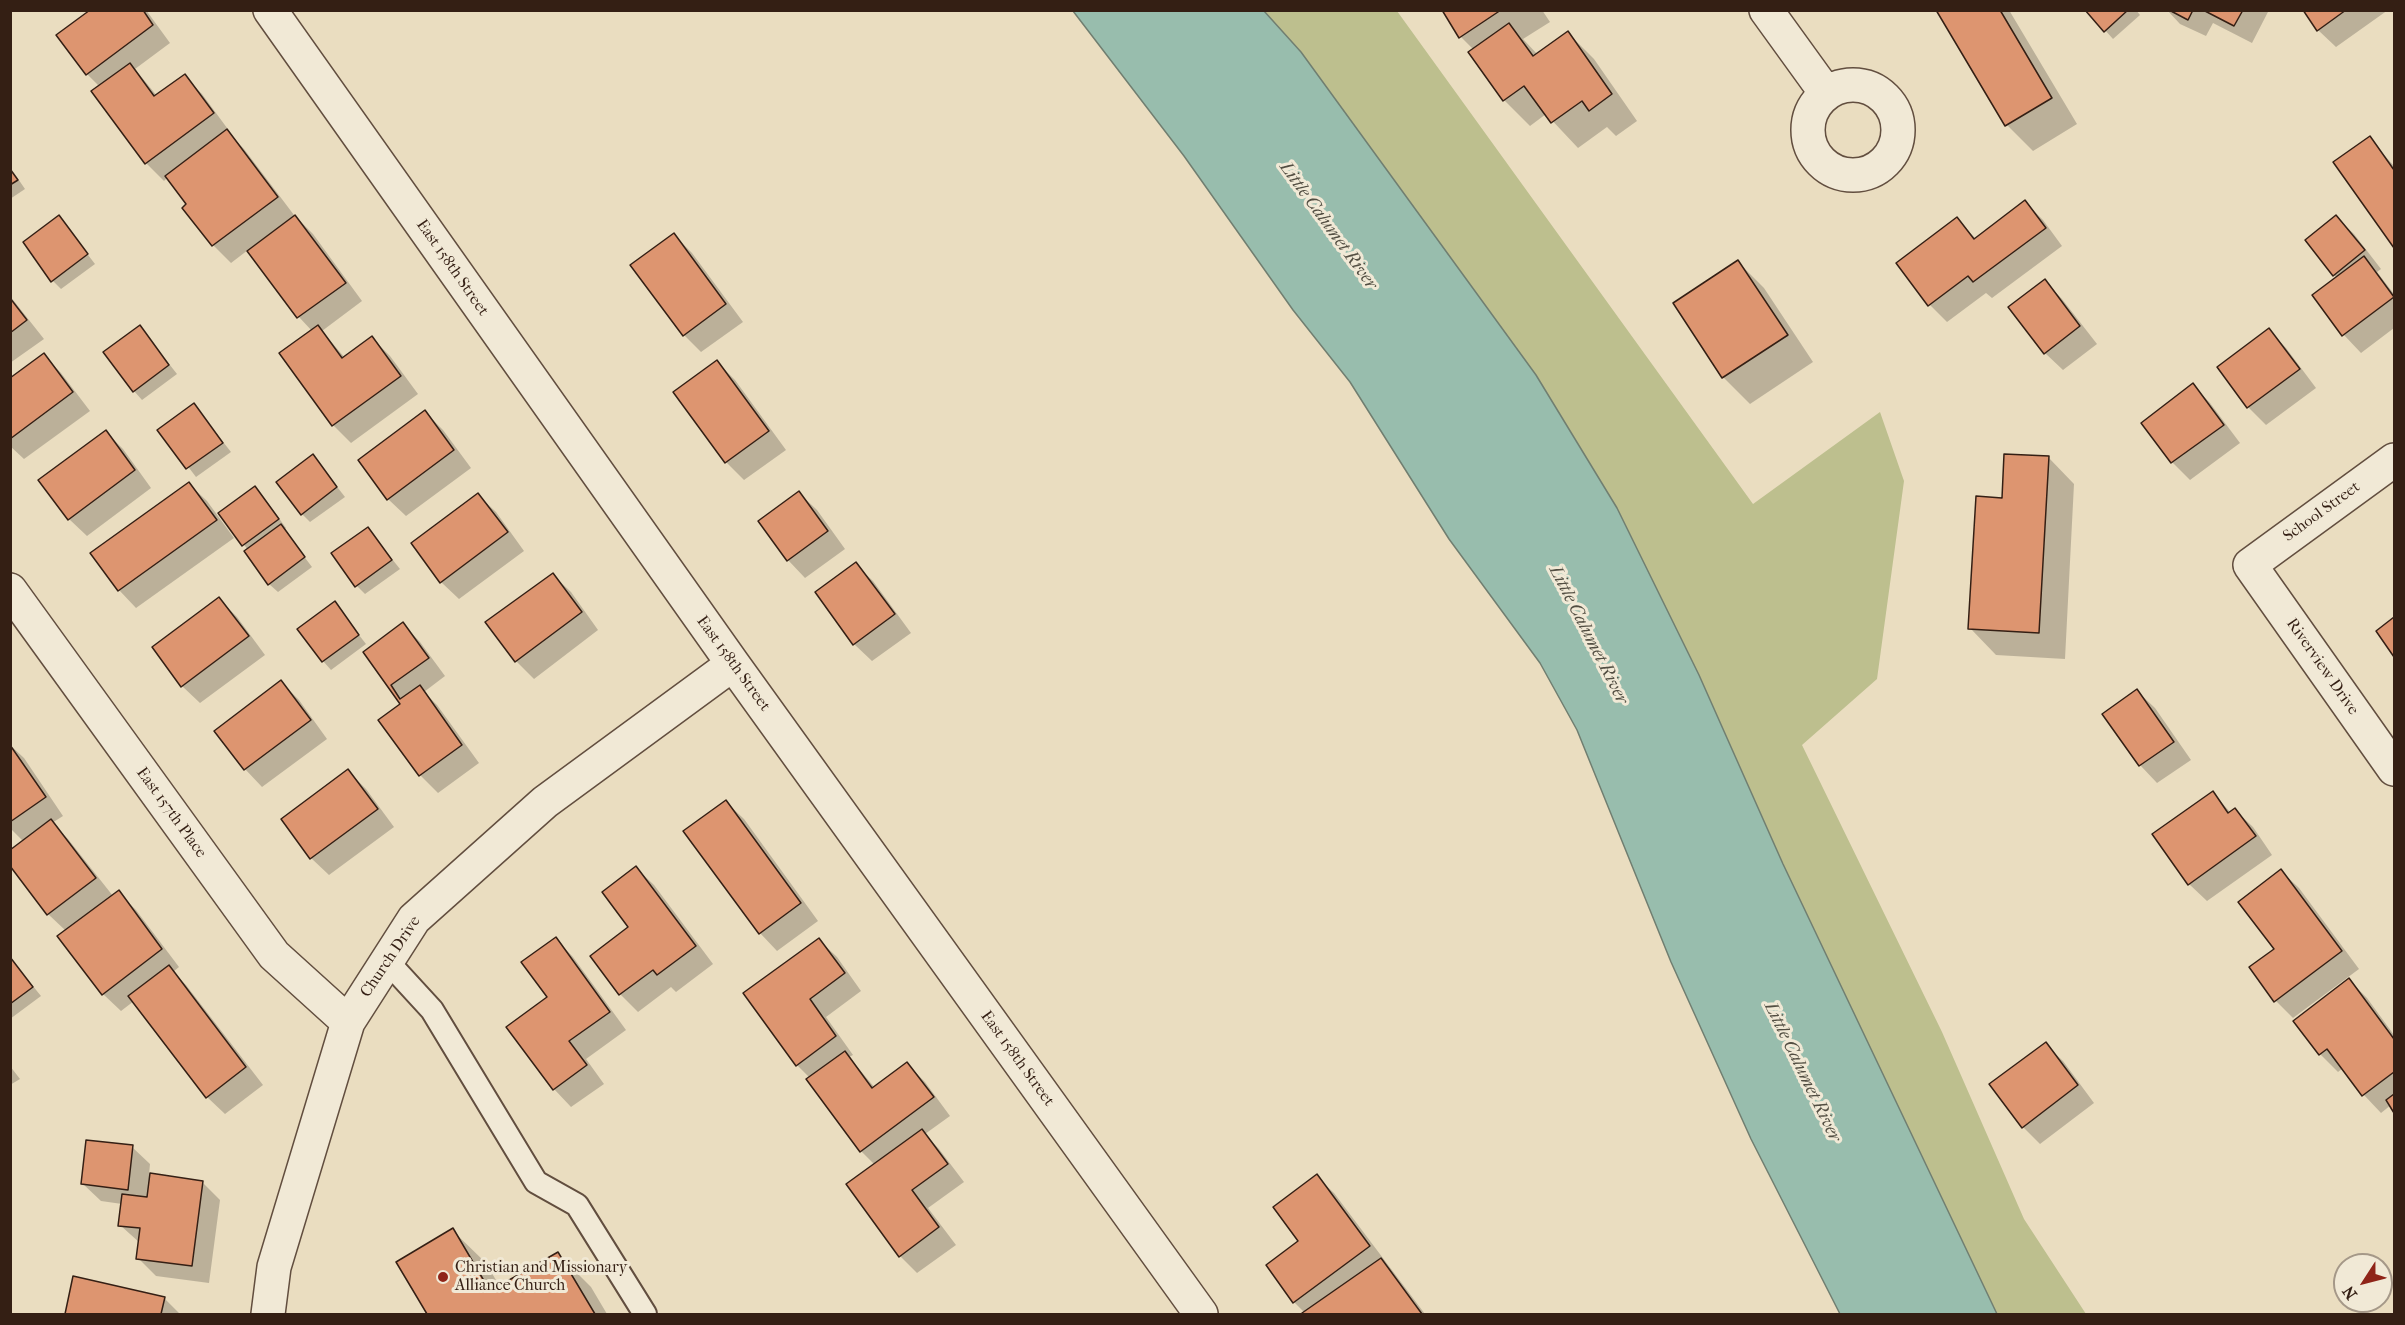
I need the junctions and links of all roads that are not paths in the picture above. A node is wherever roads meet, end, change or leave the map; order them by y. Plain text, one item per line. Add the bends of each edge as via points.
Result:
1 (270, 10) edge
2 (1766, 10) edge
3 (1826, 93) dead end
4 (2394, 460) edge
5 (2250, 565) joint
6 (10, 590) edge
7 (733, 664) junction
8 (2394, 769) edge
9 (387, 961) junction
10 (348, 1022) junction
11 (268, 1314) edge
12 (645, 1314) edge
13 (1201, 1314) edge

1 - 7 street, East 158th Street
2 - 3 street
4 - 5 street, School Street
5 - 8 street, Riverview Drive
6 - 10 street, East 157th Place via 274,955
7 - 9 street, Church Drive via 544,802 414,919
7 - 13 street, East 158th Street
9 - 10 street, Church Drive
9 - 12 lane via 432,1010 536,1182 577,1205
10 - 11 street, Church Drive via 274,1267

